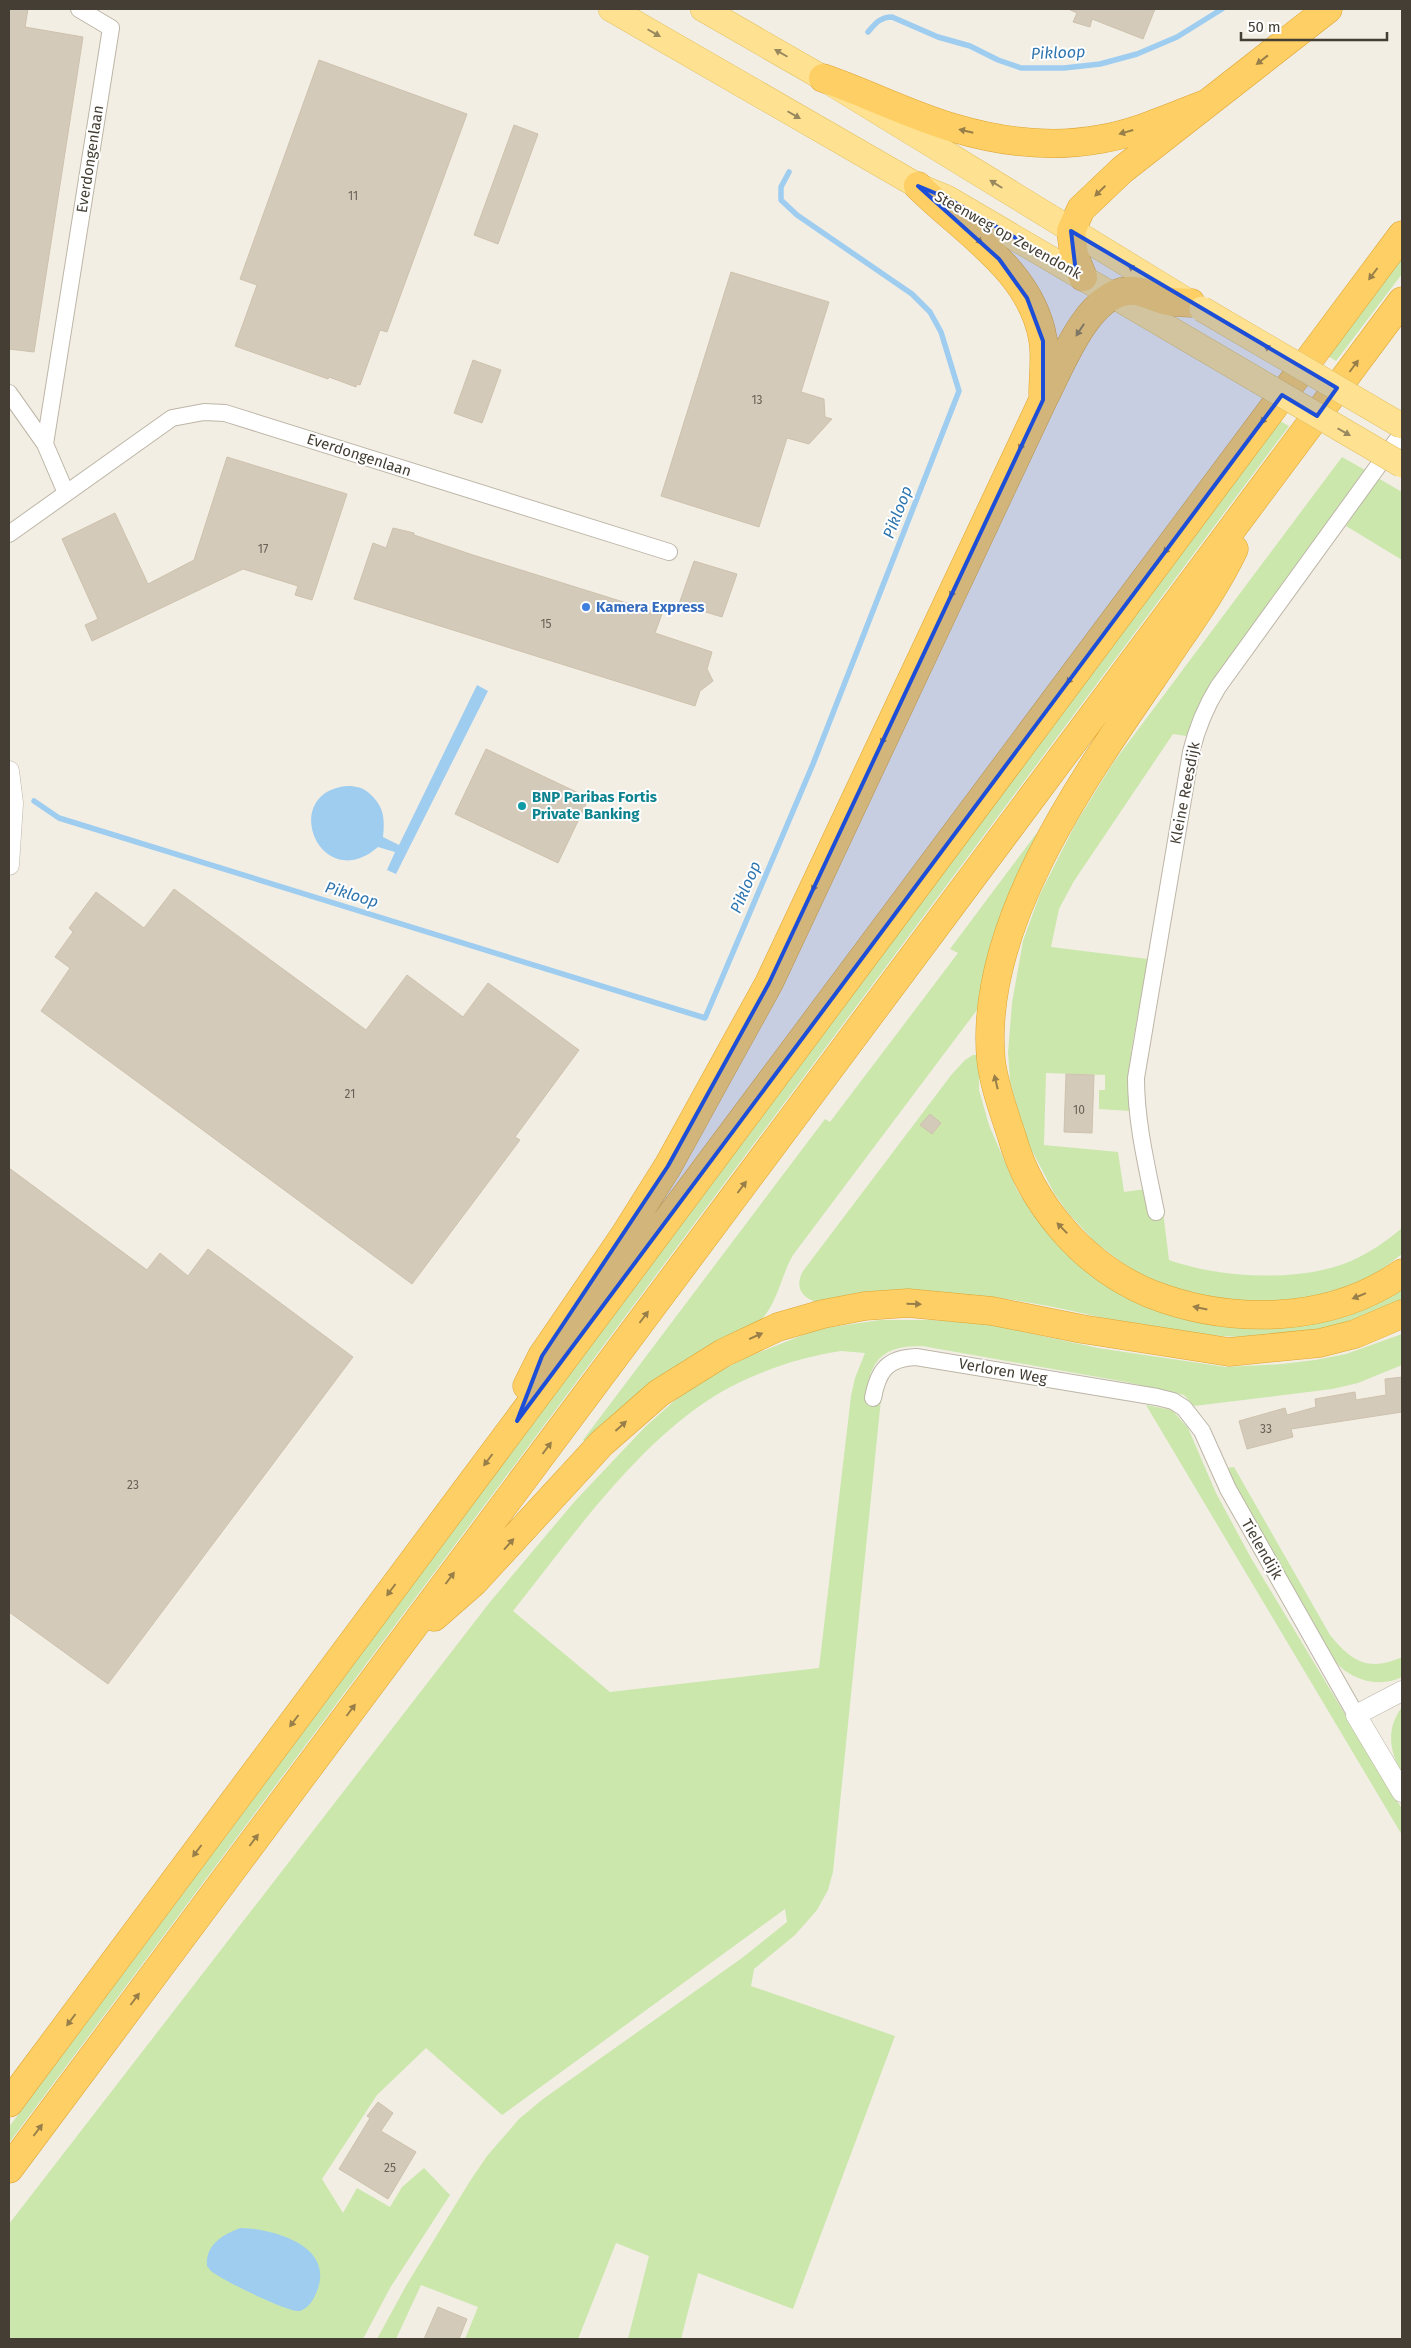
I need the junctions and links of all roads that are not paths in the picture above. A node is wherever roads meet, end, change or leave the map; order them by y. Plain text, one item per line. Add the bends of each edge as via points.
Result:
1 (79, 9) edge
2 (612, 9) edge
3 (703, 9) edge
4 (1328, 9) edge
5 (823, 78) junction
6 (1205, 104) junction
7 (918, 186) junction
8 (1072, 231) junction
9 (1402, 235) edge
10 (1083, 277) junction
11 (1114, 295) junction
12 (1402, 301) edge
13 (1197, 306) junction
14 (9, 393) edge
15 (1043, 400) junction
16 (1402, 426) edge
17 (1402, 433) edge
18 (45, 444) junction
19 (1402, 465) edge
20 (1262, 489) junction
21 (66, 494) junction
22 (9, 534) edge
23 (669, 552) dead end
24 (9, 771) edge
25 (9, 865) edge
26 (1156, 1212) dead end
27 (1402, 1273) edge
28 (1402, 1314) edge
29 (1157, 1397) joint
30 (872, 1398) dead end
31 (517, 1421) junction
32 (400, 1645) junction
33 (1402, 1691) edge
34 (1356, 1715) junction
35 (1402, 1792) edge
36 (9, 2103) edge
37 (9, 2169) edge

1 - 18 street, Everdongenlaan via 111,28
2 -> 7 main road, Steenweg op Zevendonk
5 -> 3 main road
4 -> 6 highway
6 -> 5 highway via 1142,128 1101,139 1059,144 1024,142 954,128
8 -> 5 main road
6 -> 8 highway via 1122,170 1081,209
7 - 10 main road, Steenweg op Zevendonk via 947,198
7 -> 15 highway via 999,259 1027,298 1038,320 1043,341
8 - 10 highway via 1074,255
13 -> 8 main road
9 -> 31 highway
10 - 11 main road, Steenweg op Zevendonk
11 - 13 highway via 1128,290
11 -> 15 highway via 1100,305 1080,328
11 -> 19 main road, Steenweg op Zevendonk, bridge
20 -> 12 highway
16 -> 13 main road, bridge
14 - 18 street
15 -> 31 highway via 769,983 668,1166 542,1356 528,1385
17 - 26 street, Kleine Reesdijk via 1218,688 1197,728 1136,1078 1140,1136
18 - 21 street
27 -> 20 highway via 1348,1300 1262,1316 1200,1309 1146,1292 1124,1280 1082,1248 1058,1225 1042,1203 1016,1152 991,1061 991,1003 1003,947 1023,895 1065,813 1219,578
32 -> 20 highway
21 - 22 street, Everdongenlaan
21 - 23 street, Everdongenlaan via 172,418 204,412 225,413
24 - 25 street via 14,803
32 -> 28 highway via 464,1592 602,1443 659,1393 723,1353 778,1326 865,1306 908,1303 992,1311 1230,1352 1320,1343 1355,1334
29 - 30 street, Verloren Weg via 916,1357 892,1362 882,1370
29 - 34 street, Tielendijk via 1184,1408 1202,1431 1228,1489
31 -> 36 highway
37 -> 32 highway
33 - 34 street
34 - 35 street, Tielendijk

